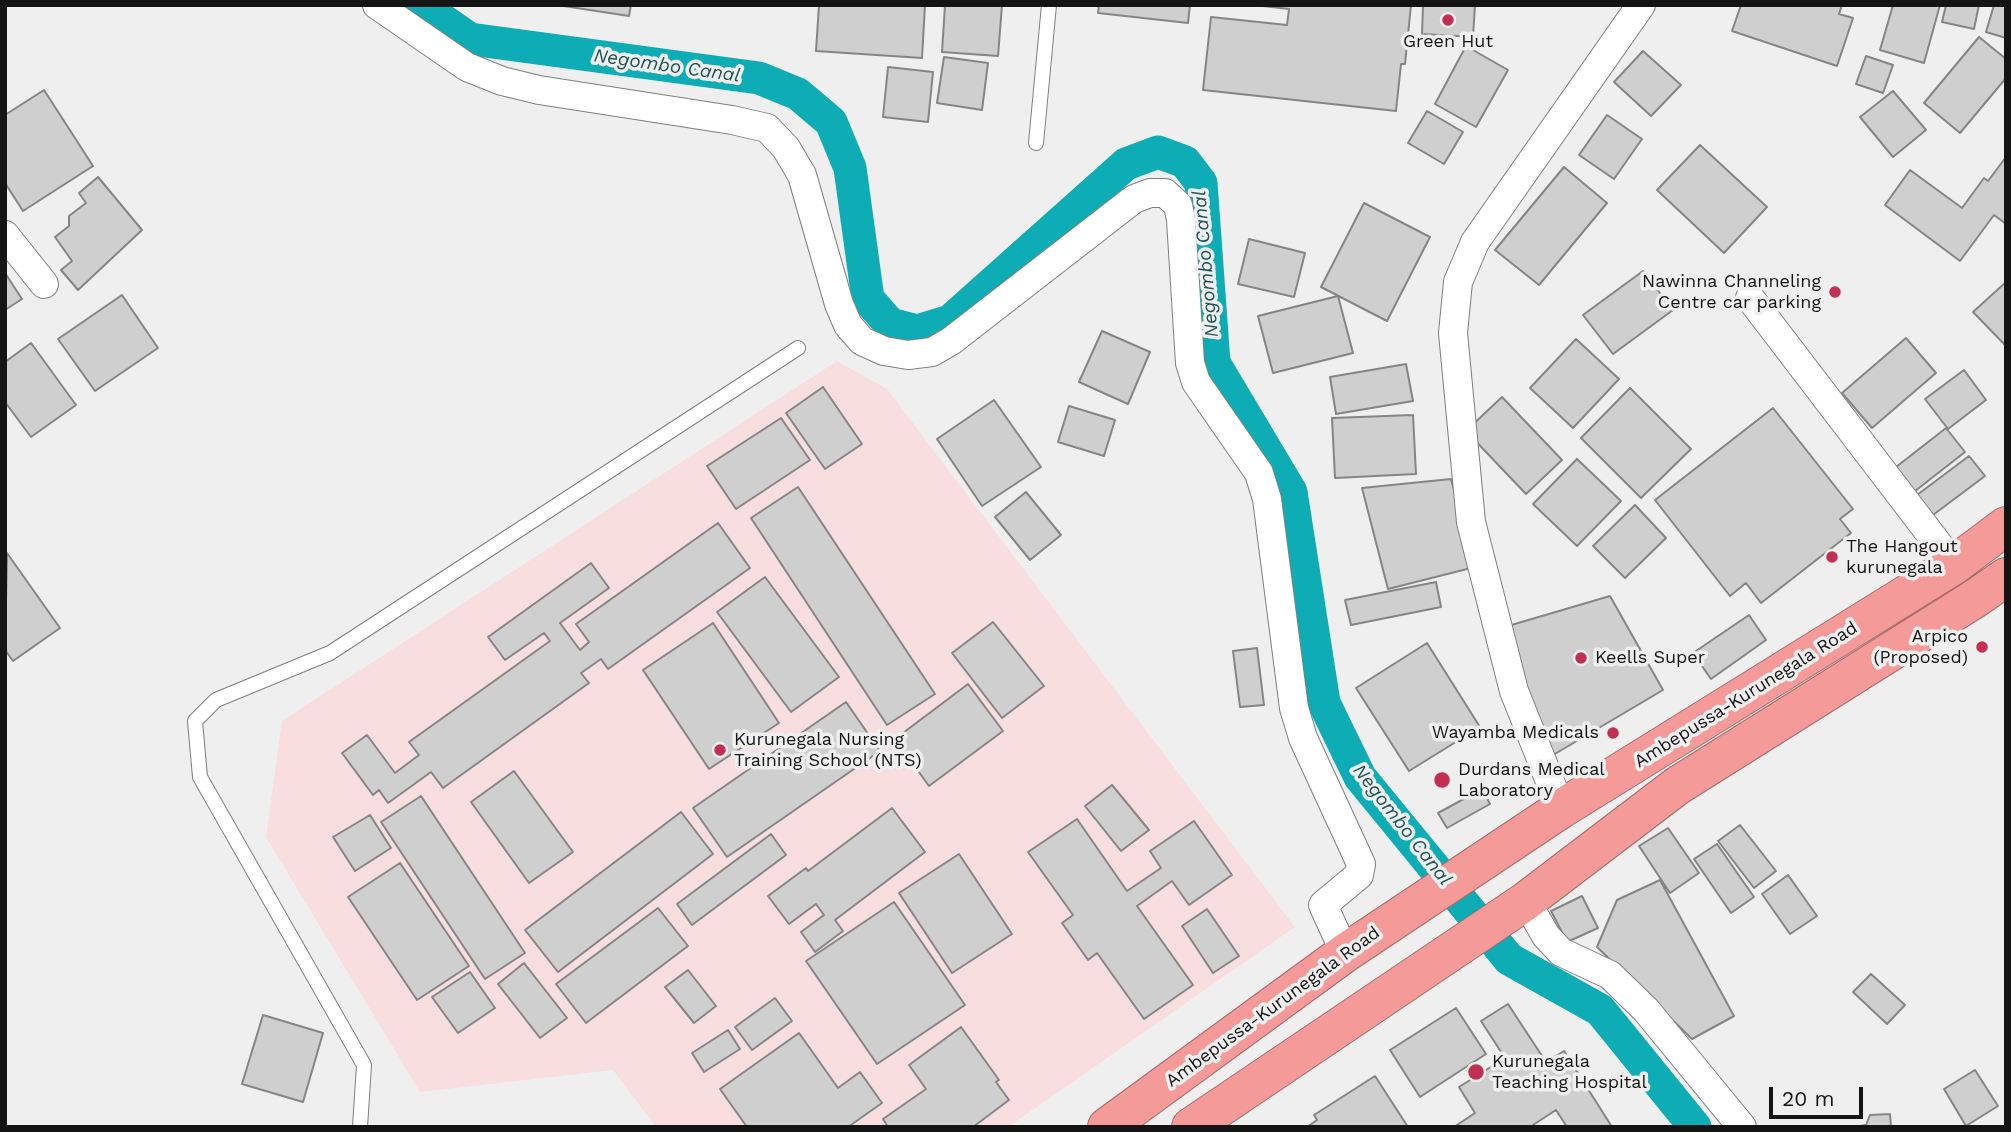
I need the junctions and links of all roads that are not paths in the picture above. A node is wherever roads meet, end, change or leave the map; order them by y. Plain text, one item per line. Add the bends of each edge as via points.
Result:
1 (377, 5) edge
2 (1049, 5) edge
3 (1641, 5) edge
4 (1036, 143) dead end
5 (5, 235) edge
6 (44, 284) dead end
7 (1750, 298) dead end
8 (798, 348) dead end
9 (2006, 526) edge
10 (1954, 565) junction
11 (2006, 577) edge
12 (1561, 809) junction
13 (1526, 901) junction
14 (1345, 953) junction
15 (360, 1127) edge
16 (1107, 1127) edge
17 (1191, 1127) edge
18 (1742, 1127) edge

1 - 14 street via 467,67 502,81 767,128 802,175 848,325 862,341 884,351 932,352 951,341 1134,199 1165,193 1178,205 1190,363 1196,382 1259,473 1268,499 1294,708 1303,738 1361,864 1359,875 1323,905
2 - 4 lane
3 - 12 street via 1475,242 1458,282 1453,332 1471,522 1514,691
5 - 6 street
7 - 10 street
8 - 15 lane via 330,653 216,700 195,721 200,777 364,1065
9 - 10 highway, Ambepussa-Kurunegala Road
10 - 12 highway, Ambepussa-Kurunegala Road
11 - 13 highway via 1677,786
12 - 14 highway, Ambepussa-Kurunegala Road
13 - 17 highway
13 - 18 street via 1561,952 1610,975 1646,1010
14 - 16 highway, Ambepussa-Kurunegala Road

